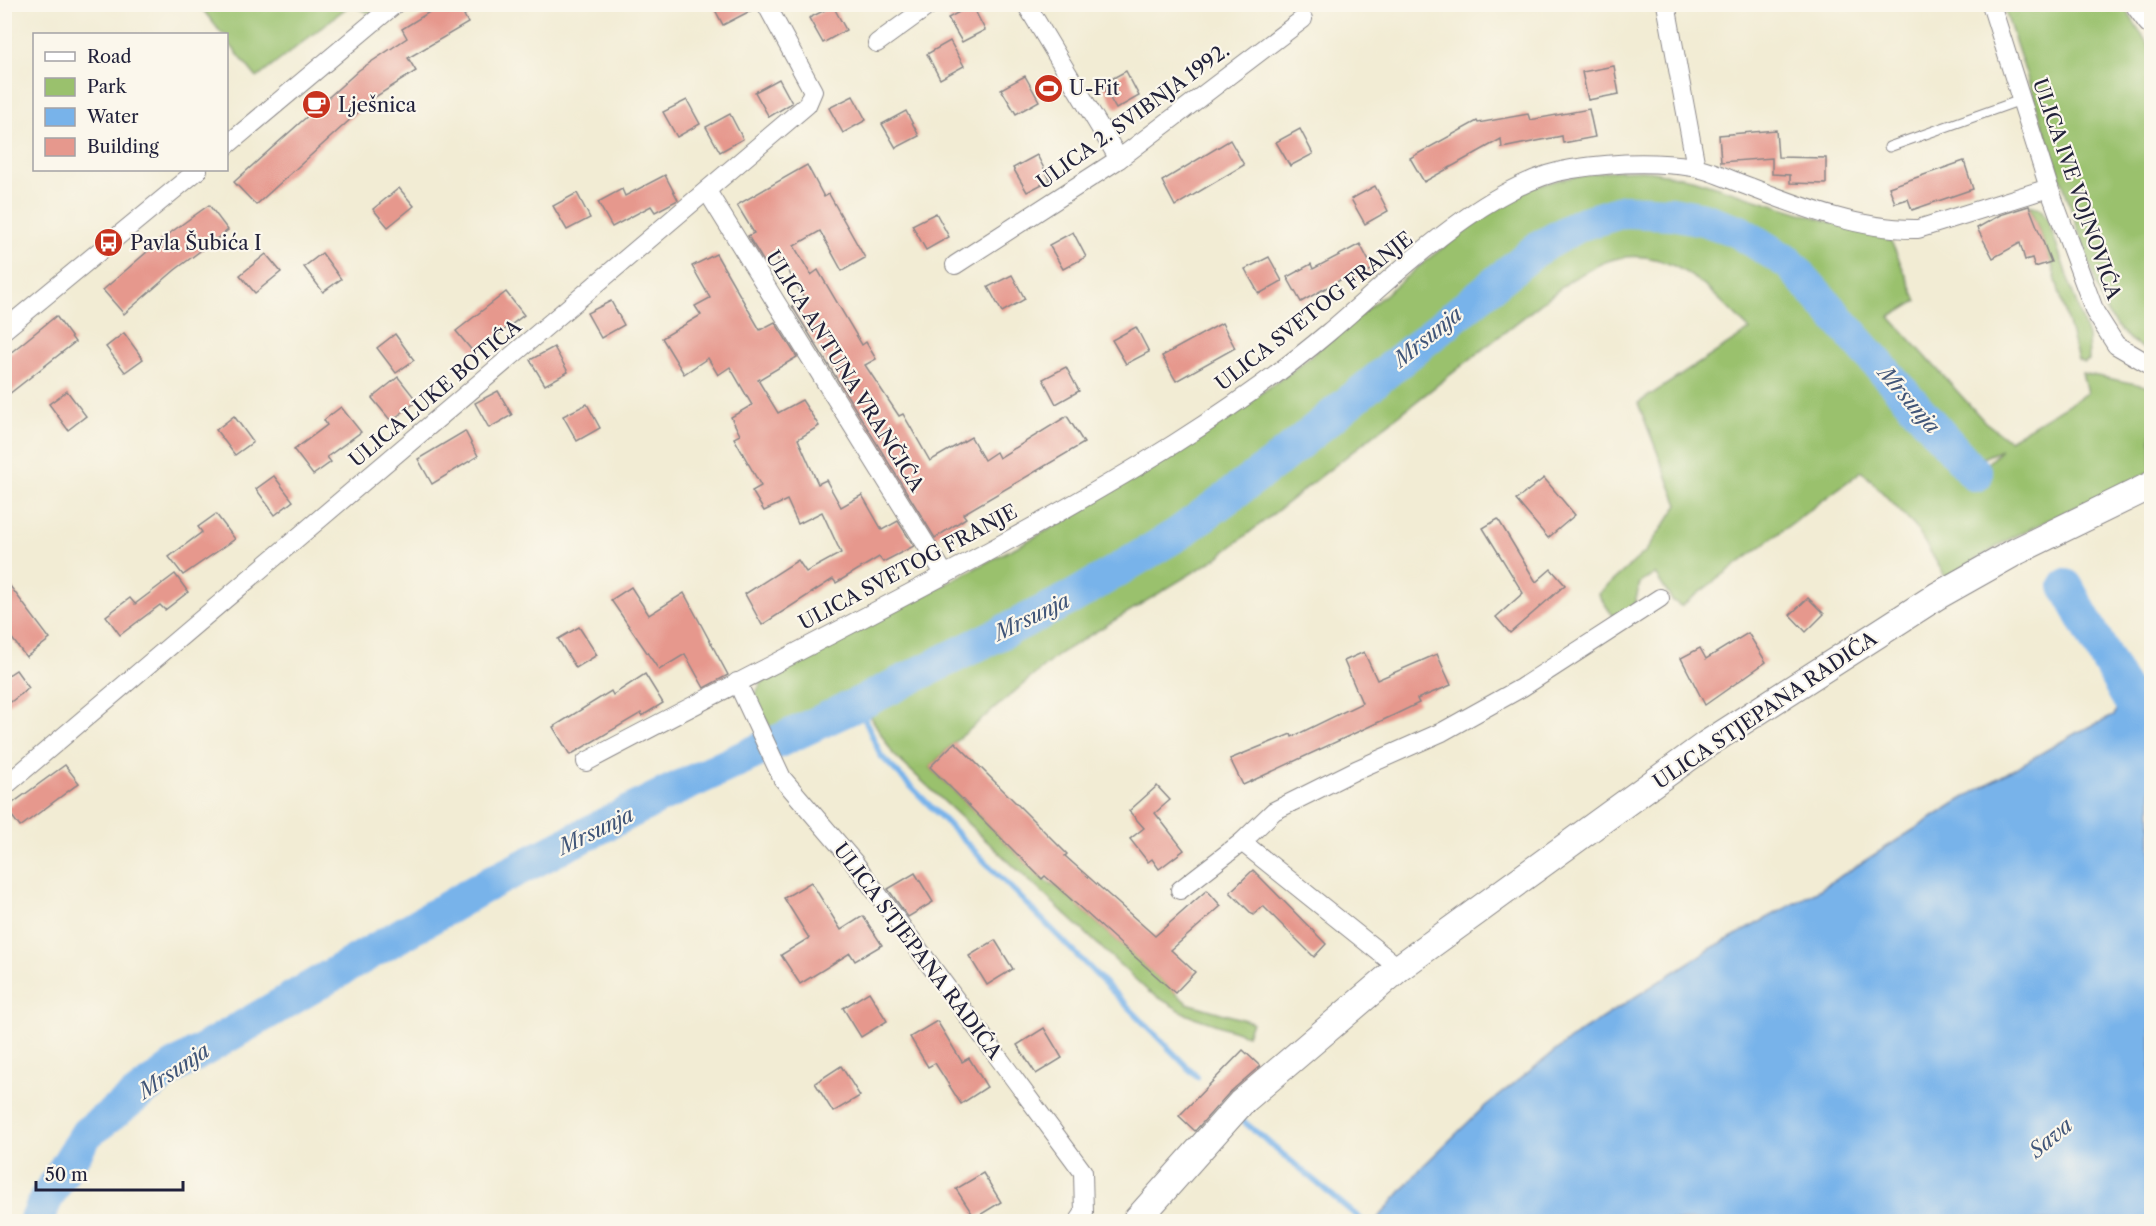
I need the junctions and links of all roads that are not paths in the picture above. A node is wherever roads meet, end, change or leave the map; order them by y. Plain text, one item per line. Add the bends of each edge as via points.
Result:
1 (395, 4) edge
2 (766, 4) edge
3 (932, 4) edge
4 (1026, 4) edge
5 (1666, 4) edge
6 (1990, 4) edge
7 (2141, 4) edge
8 (1303, 19) dead end
9 (2151, 20) edge
10 (877, 43) dead end
11 (2021, 100) junction
12 (228, 144) edge
13 (1889, 147) dead end
14 (1119, 159) junction
15 (1696, 167) junction
16 (197, 171) edge
17 (2049, 188) junction
18 (707, 191) junction
19 (955, 265) dead end
20 (4, 330) edge
21 (2151, 366) edge
22 (2151, 485) edge
23 (945, 575) junction
24 (1660, 598) dead end
25 (737, 682) junction
26 (586, 762) dead end
27 (4, 787) edge
28 (1242, 842) junction
29 (1179, 890) dead end
30 (1399, 968) junction
31 (1078, 1221) edge
32 (1135, 1221) edge

1 - 12 street
2 - 18 street, ULICA LUKE BOTIĆA via 813,91 807,105
3 - 10 street
4 - 14 street
5 - 15 street
6 - 11 street, ULICA IVE VOJNOVIĆA
7 - 9 main road
8 - 14 street, ULICA 2. SVIBNJA 1992.
11 - 13 lane
11 - 17 street, ULICA IVE VOJNOVIĆA
14 - 19 street, ULICA 2. SVIBNJA 1992.
15 - 17 street, ULICA SVETOG FRANJE via 1807,209 1896,229 1918,229
15 - 23 street, ULICA SVETOG FRANJE via 1628,163 1570,169 1514,186 1478,210 1246,396 1085,498
16 - 20 street
17 - 21 street, ULICA IVE VOJNOVIĆA via 2096,312 2116,345
18 - 23 street, ULICA ANTUNA VRANČIĆA
18 - 27 street, ULICA LUKE BOTIĆA
22 - 30 main road, ULICA STJEPANA RADIĆA via 2007,556 1937,596 1707,744
23 - 25 street, ULICA SVETOG FRANJE
24 - 28 street via 1521,688 1442,732 1274,811
25 - 26 street, ULICA SVETOG FRANJE
25 - 31 street, ULICA STJEPANA RADIĆA via 782,778 854,861 1083,1172 1084,1213
28 - 29 street
28 - 30 street
30 - 32 main road, ULICA STJEPANA RADIĆA via 1241,1103

